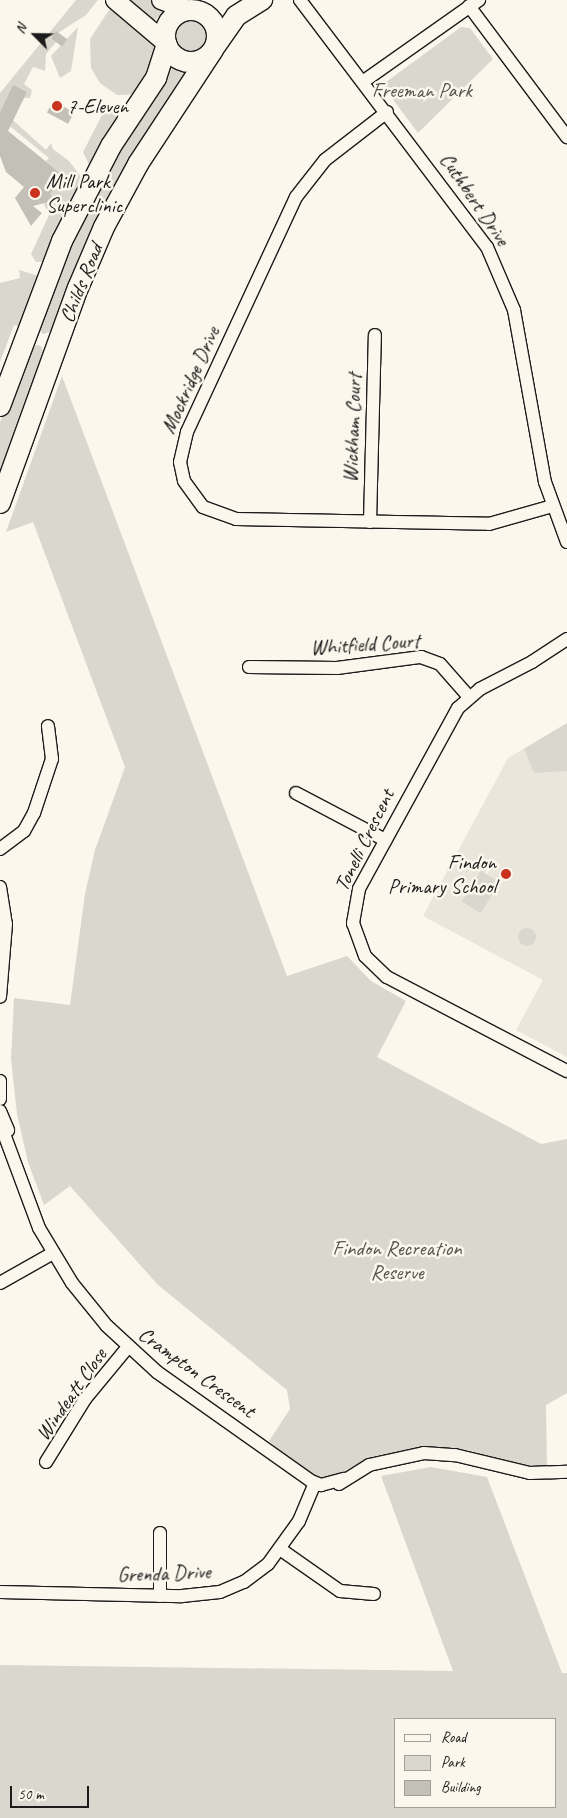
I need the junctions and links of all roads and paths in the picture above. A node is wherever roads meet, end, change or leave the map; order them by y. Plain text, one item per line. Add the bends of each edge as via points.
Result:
1 (115, 0) edge
2 (161, 0) edge
3 (212, 0) edge
4 (262, 0) edge
5 (300, 0) edge
6 (474, 3) edge
7 (191, 10) junction
8 (167, 45) junction
9 (213, 49) junction
10 (364, 81) junction
11 (388, 112) junction
12 (567, 137) edge
13 (26, 334) junction
14 (374, 335) dead end
15 (57, 346) junction
16 (0, 406) edge
17 (0, 503) edge
18 (552, 506) junction
19 (370, 522) junction
20 (567, 542) edge
21 (567, 639) edge
22 (249, 667) dead end
23 (470, 697) junction
24 (48, 726) dead end
25 (296, 794) dead end
26 (385, 840) junction
27 (0, 849) edge
28 (0, 887) edge
29 (0, 989) edge
30 (567, 1071) edge
31 (0, 1081) edge
32 (0, 1099) edge
33 (0, 1111) edge
34 (0, 1123) edge
35 (8, 1140) junction
36 (52, 1253) junction
37 (0, 1283) edge
38 (127, 1348) junction
39 (46, 1462) dead end
40 (567, 1472) edge
41 (314, 1488) junction
42 (160, 1533) dead end
43 (280, 1549) junction
44 (0, 1592) edge
45 (374, 1594) dead end
46 (160, 1596) junction

1 - 8 main road
2 - 7 main road
3 - 7 main road
4 - 9 main road, Childs Road via 236,16
5 - 10 street, Cuthbert Drive
6 - 10 street
6 - 12 street
7 - 8 main road via 169,22
7 - 9 main road via 213,22
8 - 9 main road via 187,61 196,61
8 - 13 main road, Childs Road via 156,78 111,146 76,210
9 - 15 main road, Childs Road via 120,196 91,255
10 - 11 street, Cuthbert Drive
11 - 18 street, Cuthbert Drive via 472,224 504,285 519,331
11 - 19 street, Mockridge Drive via 325,160 296,196 188,432 180,462 184,481 194,499 225,517
13 - 15 main road
13 - 16 main road, Childs Road
14 - 19 street, Wickham Court
15 - 17 main road, Childs Road
18 - 19 street, Mockridge Drive via 489,524
18 - 20 street, Cuthbert Drive
21 - 23 street, Tonelli Crescent
22 - 23 street, Whitfield Court via 337,668 421,657 440,664
23 - 26 street, Tonelli Crescent via 442,732
24 - 27 street via 52,759 34,813 24,830
25 - 26 street
26 - 30 street, Tonelli Crescent via 359,889 353,909 355,936 365,956 399,983
28 - 29 street via 6,924
31 - 32 street
33 - 35 street, Crampton Crescent via 8,1125
34 - 35 street, Crampton Crescent
35 - 36 street, Crampton Crescent via 29,1206
36 - 37 street
36 - 38 street, Crampton Crescent via 88,1305
38 - 39 street, Windeatt Close via 86,1399
38 - 41 street, Crampton Crescent via 293,1468
40 - 41 street via 530,1473 455,1454 424,1453 369,1465 344,1479
41 - 43 street, Grenda Drive via 312,1507
42 - 46 street
43 - 45 street via 340,1591
43 - 46 street, Grenda Drive via 256,1575 232,1587 198,1596
44 - 46 street, Grenda Drive

